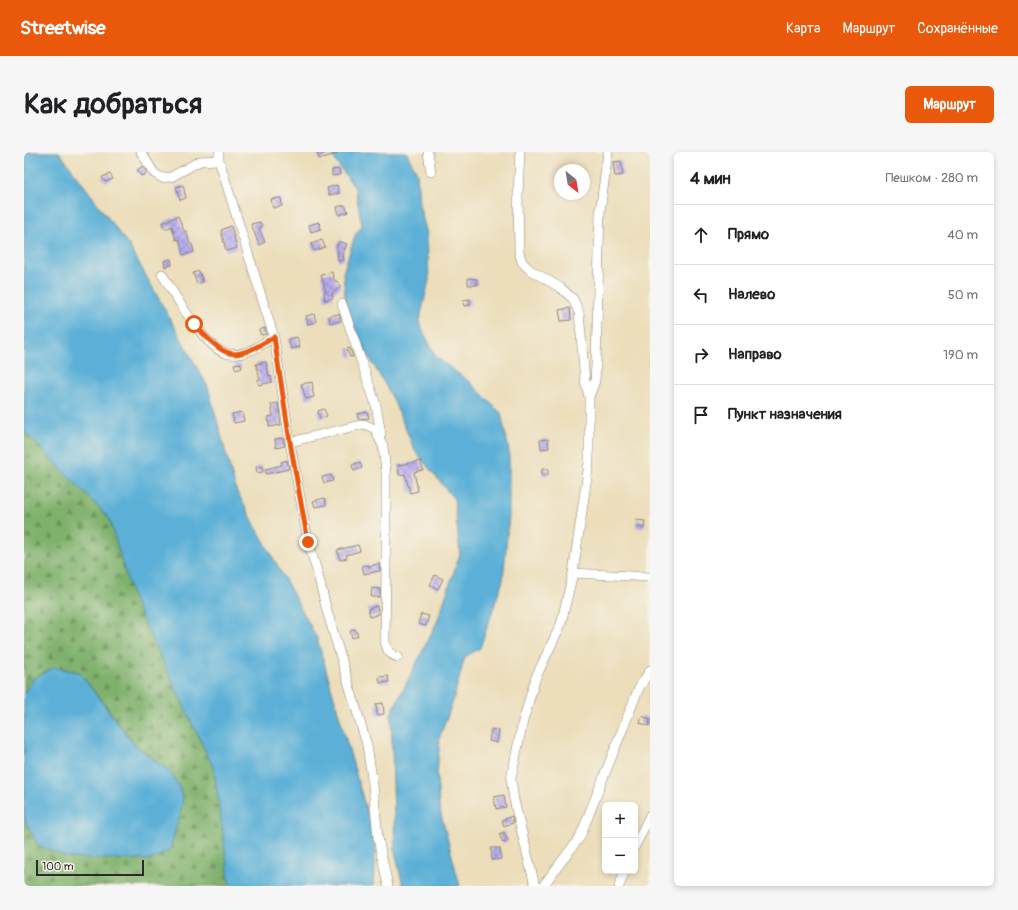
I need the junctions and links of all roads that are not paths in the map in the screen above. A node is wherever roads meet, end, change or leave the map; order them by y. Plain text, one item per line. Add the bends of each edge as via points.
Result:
1 (141, 152) edge
2 (428, 152) edge
3 (520, 152) edge
4 (608, 152) edge
5 (219, 156) edge
6 (431, 172) dead end
7 (162, 274) dead end
8 (342, 304) dead end
9 (274, 337) junction
10 (589, 396) junction
11 (290, 442) junction
12 (383, 446) junction
13 (573, 573) junction
14 (650, 577) edge
15 (398, 657) dead end
16 (650, 670) edge
17 (650, 815) edge
18 (638, 840) edge
19 (624, 874) edge
20 (388, 886) edge
21 (535, 886) edge
22 (544, 886) edge
23 (619, 886) edge

1 - 5 street via 154,173 162,178 171,177 200,161
2 - 6 street
3 - 10 street via 518,252 522,262 530,270 561,288 576,305
4 - 10 street via 600,212 595,381
5 - 9 street
7 - 9 street via 194,324 215,347 225,353 237,354 251,350
8 - 12 street via 376,406
9 - 11 street
10 - 13 street via 589,463
11 - 12 street via 364,424 375,429
11 - 20 street via 308,542 367,745 374,785 378,838
12 - 15 street via 386,480 385,642 391,655
13 - 14 street
13 - 21 street via 561,624 536,677 523,721 511,779
16 - 22 street via 638,690 580,837
17 - 18 street
19 - 23 street

